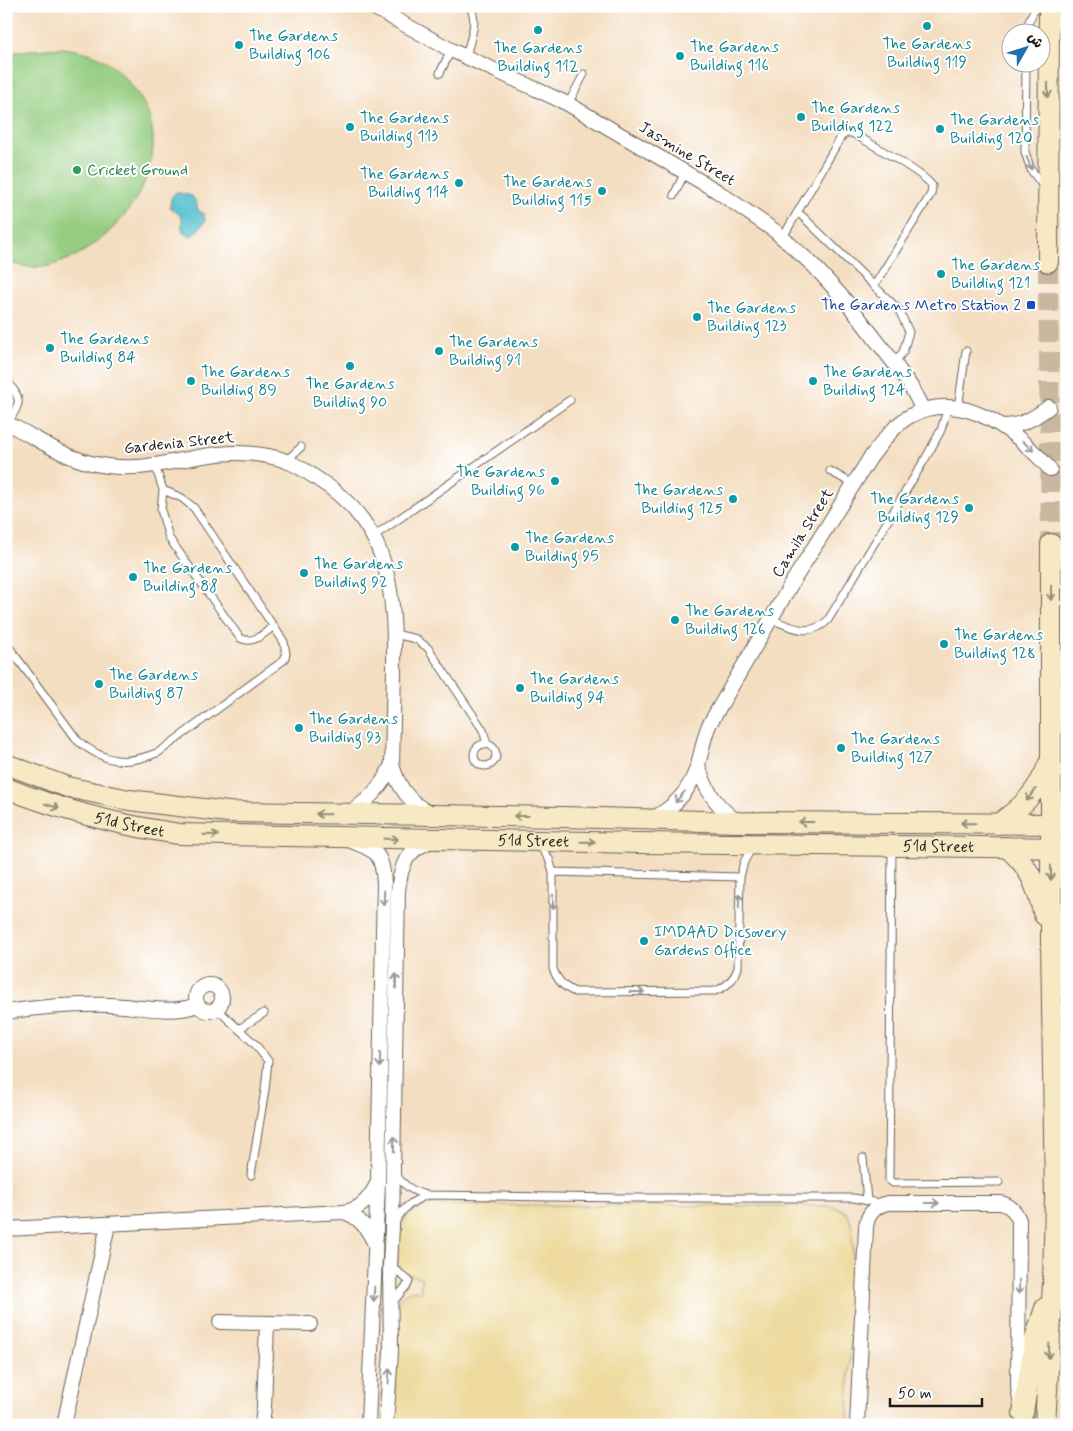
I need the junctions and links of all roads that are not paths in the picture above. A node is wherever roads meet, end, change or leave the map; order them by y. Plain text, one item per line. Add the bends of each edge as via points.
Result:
1 (371, 6) edge
2 (469, 6) edge
3 (1036, 6) edge
4 (1048, 6) edge
5 (1029, 22) edge
6 (451, 50) junction
7 (466, 57) junction
8 (1026, 72) edge
9 (440, 73) dead end
10 (584, 74) dead end
11 (568, 104) junction
12 (685, 171) junction
13 (1048, 191) junction
14 (674, 195) dead end
15 (798, 212) junction
16 (783, 237) junction
17 (1048, 262) tunnel mouth
18 (874, 286) junction
19 (966, 351) dead end
20 (894, 363) junction
21 (6, 379) edge
22 (570, 400) dead end
23 (1049, 406) dead end
24 (953, 408) junction
25 (922, 410) junction
26 (7, 423) edge
27 (1003, 426) junction
28 (301, 448) dead end
29 (286, 461) junction
30 (155, 465) junction
31 (1050, 469) dead end
32 (830, 471) dead end
33 (853, 484) junction
34 (163, 490) junction
35 (374, 536) junction
36 (1051, 544) tunnel mouth
37 (771, 619) junction
38 (274, 626) junction
39 (395, 634) junction
40 (6, 642) edge
41 (1051, 653) junction
42 (487, 744) dead end
43 (1051, 757) junction
44 (6, 764) edge
45 (392, 764) junction
46 (698, 765) junction
47 (6, 788) edge
48 (348, 814) junction
49 (433, 815) junction
50 (651, 819) junction
51 (738, 822) junction
52 (998, 824) junction
53 (1063, 824) edge
54 (343, 838) junction
55 (434, 839) junction
56 (536, 841) junction
57 (754, 844) junction
58 (892, 845) junction
59 (1006, 847) junction
60 (1059, 848) edge
61 (553, 872) junction
62 (740, 877) junction
63 (1051, 940) junction
64 (198, 1005) junction
65 (217, 1009) junction
66 (6, 1012) edge
67 (264, 1013) dead end
68 (239, 1029) junction
69 (863, 1158) dead end
70 (393, 1171) junction
71 (251, 1175) dead end
72 (378, 1182) junction
73 (999, 1182) dead end
74 (427, 1195) junction
75 (868, 1200) junction
76 (883, 1204) junction
77 (343, 1212) junction
78 (108, 1225) junction
79 (392, 1227) junction
80 (6, 1229) edge
81 (376, 1245) junction
82 (1053, 1283) junction
83 (220, 1322) dead end
84 (267, 1323) junction
85 (310, 1324) dead end
86 (1023, 1419) edge
87 (64, 1425) edge
88 (262, 1425) edge
89 (368, 1425) edge
90 (386, 1425) edge
91 (857, 1425) edge
92 (1045, 1425) edge

1 - 6 street, Jasmine Street
2 - 7 lane via 474,20
3 - 5 lane
4 -> 13 street
6 - 7 street, Jasmine Street
6 - 9 lane
7 - 11 street, Jasmine Street
8 -> 13 lane via 1025,152 1035,177
10 - 11 lane
11 - 12 street, Jasmine Street
12 - 14 lane
12 - 16 street, Jasmine Street
13 - 17 street
15 - 16 lane
15 - 18 lane
15 - 18 lane via 842,137 848,133 930,182 931,194
16 - 20 street, Jasmine Street via 845,300
18 - 20 lane via 899,310 909,332 906,345
19 - 24 lane
20 - 25 street, Jasmine Street
21 - 26 lane via 20,399
22 - 35 lane
23 - 27 street via 1026,422
24 - 25 street, Camila Street
24 - 27 street, Camila Street via 986,417
24 - 37 lane via 828,620 819,628 803,630
25 - 33 street, Camila Street via 908,417 882,442
26 - 30 street, Gardenia Street via 84,462 129,468
27 -> 31 street, Camila Street
28 - 29 lane
29 - 30 street, Gardenia Street via 235,453
29 - 35 street, Gardenia Street via 330,486 348,502
30 - 34 lane
32 - 33 lane
33 - 37 street, Camila Street
34 - 38 lane via 182,498 194,508
34 - 38 lane via 161,510 169,538 240,638 250,641
35 - 39 street, Gardenia Street via 386,569
36 -> 41 street
37 - 46 street, Camila Street via 709,725
38 - 40 lane via 284,642 284,660 159,752 125,762 108,759 78,742
39 - 42 lane via 416,639 428,648 484,730
39 - 45 street, Gardenia Street
41 - 43 street
41 - 53 street via 1061,681
43 -> 52 street via 1037,788 1026,802
43 - 53 street
48 -> 44 street, 51d Street via 228,812 129,800 67,787
45 - 48 street, Gardenia Street via 375,792
45 - 49 street, Gardenia Street via 405,795 418,808
46 -> 50 street, Camila Street via 694,778 679,799
46 - 51 street via 714,801
47 -> 54 street, 51d Street via 81,815 170,833
48 - 49 street, 51d Street
50 -> 49 street, 51d Street
50 - 51 street, 51d Street
52 -> 51 street, 51d Street
52 - 53 street, 51d Street
53 - 60 street
54 -> 55 street, 51d Street
54 -> 72 street via 371,850 381,858 383,866
55 - 56 street, 51d Street
70 -> 55 street via 400,872 413,850
56 -> 57 street, 51d Street
56 - 61 lane via 549,859
57 - 58 street, 51d Street
57 - 62 lane
58 - 59 street, 51d Street
58 - 73 lane via 889,1180 893,1184
59 - 60 street, 51d Street
59 - 63 street via 1033,878
60 -> 63 street
61 - 62 lane
61 -> 62 lane via 553,969 565,988 575,992 715,991 729,984 738,968
63 - 82 street
64 - 65 street via 206,1011
64 - 65 street via 199,989 209,985 222,994
64 - 66 street via 181,1010 111,1005
65 - 68 lane
67 - 68 lane
68 - 71 lane via 268,1061
69 - 75 lane
70 - 74 lane via 410,1190
70 - 79 street
72 - 77 street via 370,1198 351,1211
72 - 81 street
74 - 75 lane
74 - 79 lane via 405,1207
75 - 76 lane
76 -> 86 street via 1001,1203 1015,1211 1020,1228 1018,1387
76 - 91 street via 873,1210 866,1224
77 - 78 street
77 - 81 street via 362,1223
78 - 80 street
78 - 87 street
90 -> 79 street via 391,1352
81 -> 89 street
82 - 86 street via 1034,1339
82 -> 92 street
83 - 84 street
84 - 85 street
84 - 88 street

